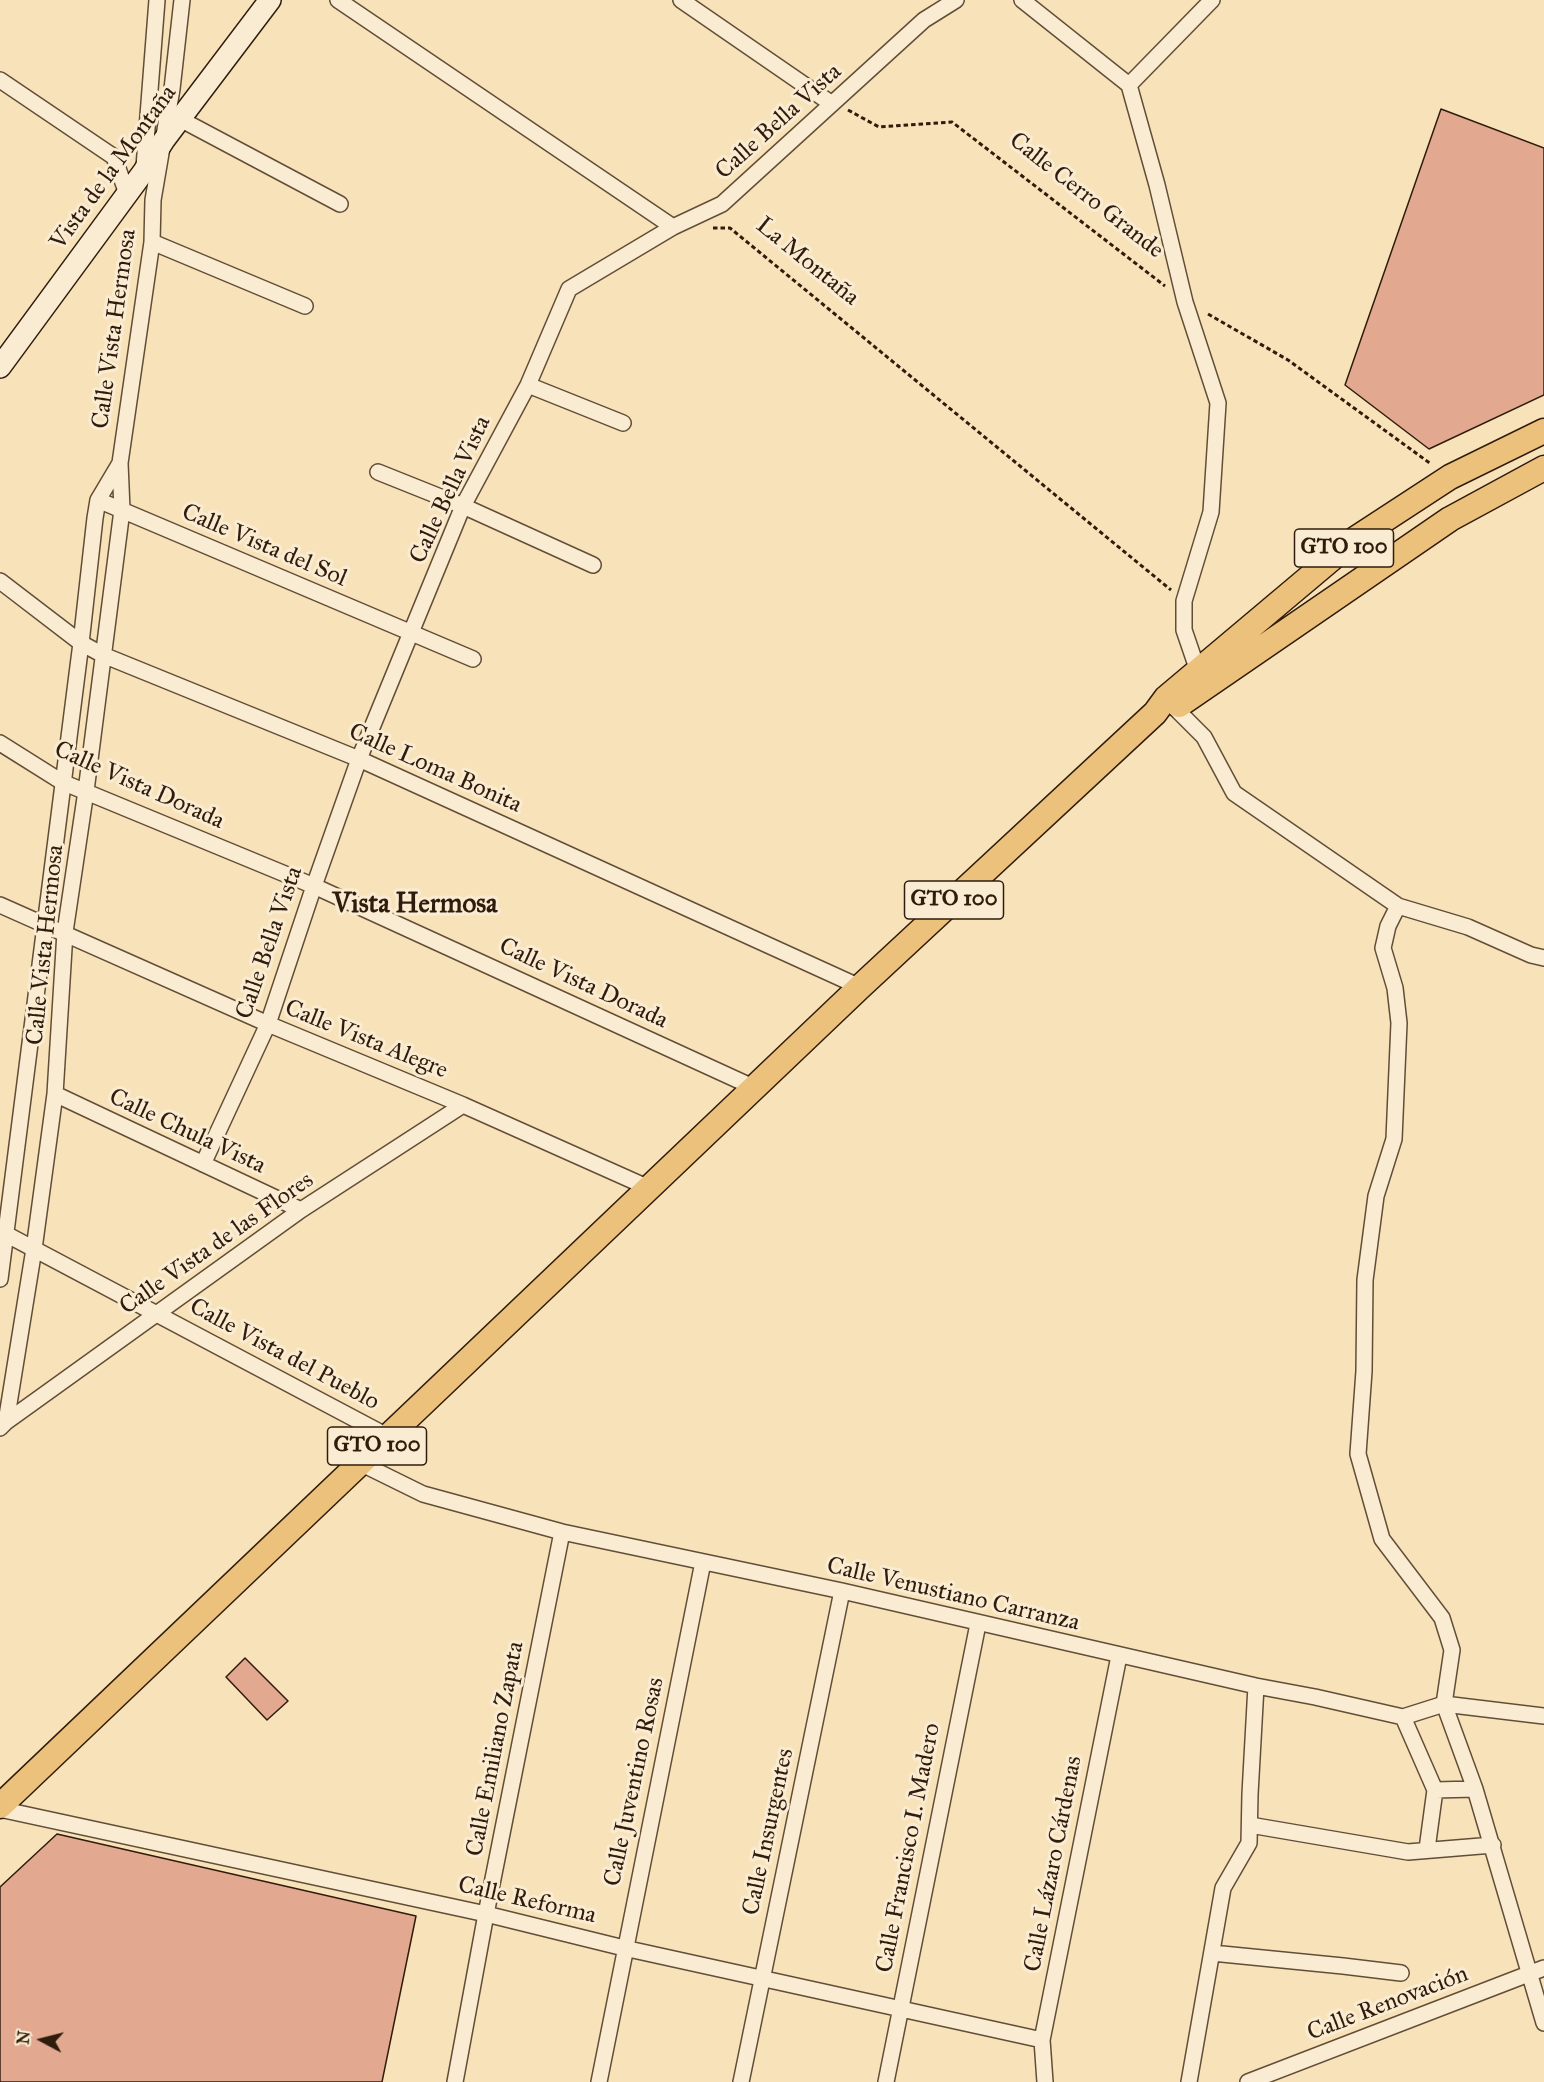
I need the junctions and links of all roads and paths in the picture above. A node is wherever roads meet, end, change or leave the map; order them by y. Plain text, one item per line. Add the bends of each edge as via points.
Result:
1 (182, 0) edge
2 (270, 0) edge
3 (338, 0) edge
4 (681, 0) edge
5 (956, 0) edge
6 (1022, 0) edge
7 (1212, 0) edge
8 (154, 2) edge
9 (0, 80) edge
10 (1129, 85) junction
11 (832, 104) junction
12 (180, 119) junction
13 (164, 140) junction
14 (144, 171) junction
15 (127, 194) junction
16 (153, 200) junction
17 (340, 204) dead end
18 (674, 227) junction
19 (708, 228) dead end
20 (152, 242) junction
21 (1185, 302) junction
22 (305, 306) dead end
23 (0, 367) edge
24 (528, 385) junction
25 (623, 423) dead end
26 (1544, 431) edge
27 (120, 463) junction
28 (1544, 468) edge
29 (378, 472) dead end
30 (1450, 477) junction
31 (98, 500) junction
32 (463, 506) junction
33 (122, 510) junction
34 (593, 565) dead end
35 (0, 581) edge
36 (1184, 601) junction
37 (412, 633) junction
38 (81, 643) junction
39 (103, 655) junction
40 (474, 659) dead end
41 (1198, 671) junction
42 (1165, 707) junction
43 (0, 743) edge
44 (359, 759) junction
45 (62, 782) junction
46 (86, 791) junction
47 (314, 886) junction
48 (0, 905) edge
49 (1398, 906) junction
50 (45, 925) junction
51 (65, 932) junction
52 (1544, 958) edge
53 (860, 987) junction
54 (268, 1024) junction
55 (755, 1088) junction
56 (55, 1094) junction
57 (463, 1105) junction
58 (202, 1164) junction
59 (649, 1188) junction
60 (301, 1210) junction
61 (2, 1232) edge
62 (34, 1250) junction
63 (0, 1279) edge
64 (158, 1313) junction
65 (2, 1424) edge
66 (387, 1436) junction
67 (360, 1462) junction
68 (562, 1532) junction
69 (703, 1562) junction
70 (842, 1591) junction
71 (978, 1624) junction
72 (1119, 1656) junction
73 (1256, 1686) junction
74 (1444, 1704) junction
75 (1544, 1716) edge
76 (1403, 1717) junction
77 (1475, 1789) junction
78 (1435, 1790) junction
79 (0, 1808) edge
80 (1250, 1825) junction
81 (1492, 1845) junction
82 (1427, 1849) junction
83 (486, 1914) junction
84 (624, 1948) junction
85 (1212, 1953) junction
86 (1537, 1971) edge
87 (1401, 1973) dead end
88 (762, 1978) junction
89 (900, 2009) junction
90 (1544, 2023) edge
91 (1042, 2040) junction
92 (454, 2082) edge
93 (598, 2082) edge
94 (741, 2082) edge
95 (886, 2082) edge
96 (1045, 2082) edge
97 (1189, 2082) edge
98 (1248, 2082) edge

1 - 13 street, Calle Vista Hermosa
2 - 12 street, Vista de la Montaña
3 - 18 street
4 - 11 street
5 - 11 street, Calle Bella Vista via 924,20
6 - 10 street
7 - 10 street
8 - 14 street, Calle Vista Hermosa
9 - 15 street via 114,156
10 - 21 street
11 - 18 street, Calle Bella Vista via 722,204
11 - 21 path, Calle Cerro Grande via 879,127 952,122
12 - 13 street, Vista de la Montaña
12 - 17 street
13 - 14 street, Vista de la Montaña
13 - 16 street, Calle Vista Hermosa
14 - 15 street, Vista de la Montaña
14 - 16 street, Calle Vista Hermosa
15 - 23 street, Vista de la Montaña
16 - 20 street, Calle Vista Hermosa
18 - 24 street, Calle Bella Vista via 569,289
19 - 36 path, La Montaña via 730,228
20 - 22 street
20 - 27 street, Calle Vista Hermosa
21 - 30 path, Calle Cerro Grande via 1288,360
21 - 36 street via 1218,403 1211,512
24 - 25 street
24 - 32 street, Calle Bella Vista
26 - 30 main road, GTO 100
27 - 31 street, Calle Vista Hermosa
27 - 33 street, Calle Vista Hermosa
28 - 42 main road, GTO 100 via 1450,519
29 - 32 street
30 - 41 main road, GTO 100 via 1356,538
31 - 33 street, Calle Vista del Sol
31 - 38 street, Calle Vista Hermosa
32 - 34 street
32 - 37 street, Calle Bella Vista
33 - 37 street, Calle Vista del Sol
33 - 39 street, Calle Vista Hermosa
35 - 38 street, Calle Loma Bonita
36 - 41 street via 1184,630
37 - 40 street, Calle Vista del Sol
37 - 44 street, Calle Bella Vista
38 - 39 street, Calle Loma Bonita
38 - 45 street, Calle Vista Hermosa
39 - 44 street, Calle Loma Bonita
39 - 46 street, Calle Vista Hermosa
41 - 42 main road, GTO 100
42 - 49 street via 1204,737 1234,793
42 - 53 main road, GTO 100
43 - 45 street, Calle Vista Dorada
44 - 47 street, Calle Bella Vista
44 - 53 street, Calle Loma Bonita
45 - 46 street, Calle Vista Dorada
45 - 50 street, Calle Vista Hermosa
46 - 47 street, Calle Vista Dorada
46 - 51 street, Calle Vista Hermosa
47 - 54 street, Calle Bella Vista
47 - 55 street, Calle Vista Dorada
48 - 50 street, Calle Vista Alegre
49 - 52 street via 1468,927
49 - 74 street via 1383,948 1395,988 1399,1023 1394,1139 1376,1196 1365,1280 1358,1454 1382,1539 1442,1618 1452,1650
50 - 51 street, Calle Vista Alegre
50 - 61 street, Calle Vista Hermosa
51 - 54 street, Calle Vista Alegre
51 - 56 street, Calle Vista Hermosa
53 - 55 main road, GTO 100
54 - 57 street, Calle Vista Alegre
54 - 58 street, Calle Bella Vista
55 - 59 main road, GTO 100
56 - 58 street, Calle Chula Vista
56 - 62 street, Calle Vista Hermosa
57 - 59 street, Calle Vista Alegre
57 - 60 street, Calle Vista de las Flores
58 - 60 street, Calle Chula Vista
59 - 66 main road, GTO 100
60 - 64 street, Calle Vista de las Flores
61 - 62 street, Calle Vista del Pueblo
61 - 63 street, Calle Vista Hermosa
62 - 64 street, Calle Vista del Pueblo
62 - 65 street, Calle Vista Hermosa
64 - 65 street, Calle Vista de las Flores
64 - 66 street, Calle Vista del Pueblo
66 - 67 main road, GTO 100
67 - 68 street, Calle Venustiano Carranza via 423,1494
67 - 79 main road, GTO 100
68 - 69 street, Calle Venustiano Carranza
68 - 83 street, Calle Emiliano Zapata
69 - 70 street, Calle Venustiano Carranza
69 - 84 street, Calle Juventino Rosas
70 - 71 street, Calle Venustiano Carranza
70 - 88 street, Calle Insurgentes
71 - 72 street, Calle Venustiano Carranza
71 - 89 street, Calle Francisco I. Madero
72 - 73 street, Calle Venustiano Carranza
72 - 91 street, Calle Lázaro Cárdenas
73 - 76 street, Calle Venustiano Carranza
73 - 80 street
74 - 75 street
74 - 76 street
74 - 77 street
76 - 78 street
77 - 78 street
77 - 81 street
78 - 82 street
79 - 83 street, Calle Reforma
80 - 82 street via 1408,1852
80 - 85 street via 1249,1843 1223,1888
81 - 82 street
81 - 86 street
83 - 84 street, Calle Reforma
83 - 92 street, Calle Emiliano Zapata
84 - 88 street, Calle Reforma
84 - 93 street, Calle Juventino Rosas
85 - 87 street
85 - 97 street
86 - 90 street
86 - 98 street, Calle Renovación
88 - 89 street, Calle Reforma
88 - 94 street, Calle Insurgentes
89 - 91 street, Calle Reforma
89 - 95 street, Calle Francisco I. Madero
91 - 96 street, Calle Lázaro Cárdenas

